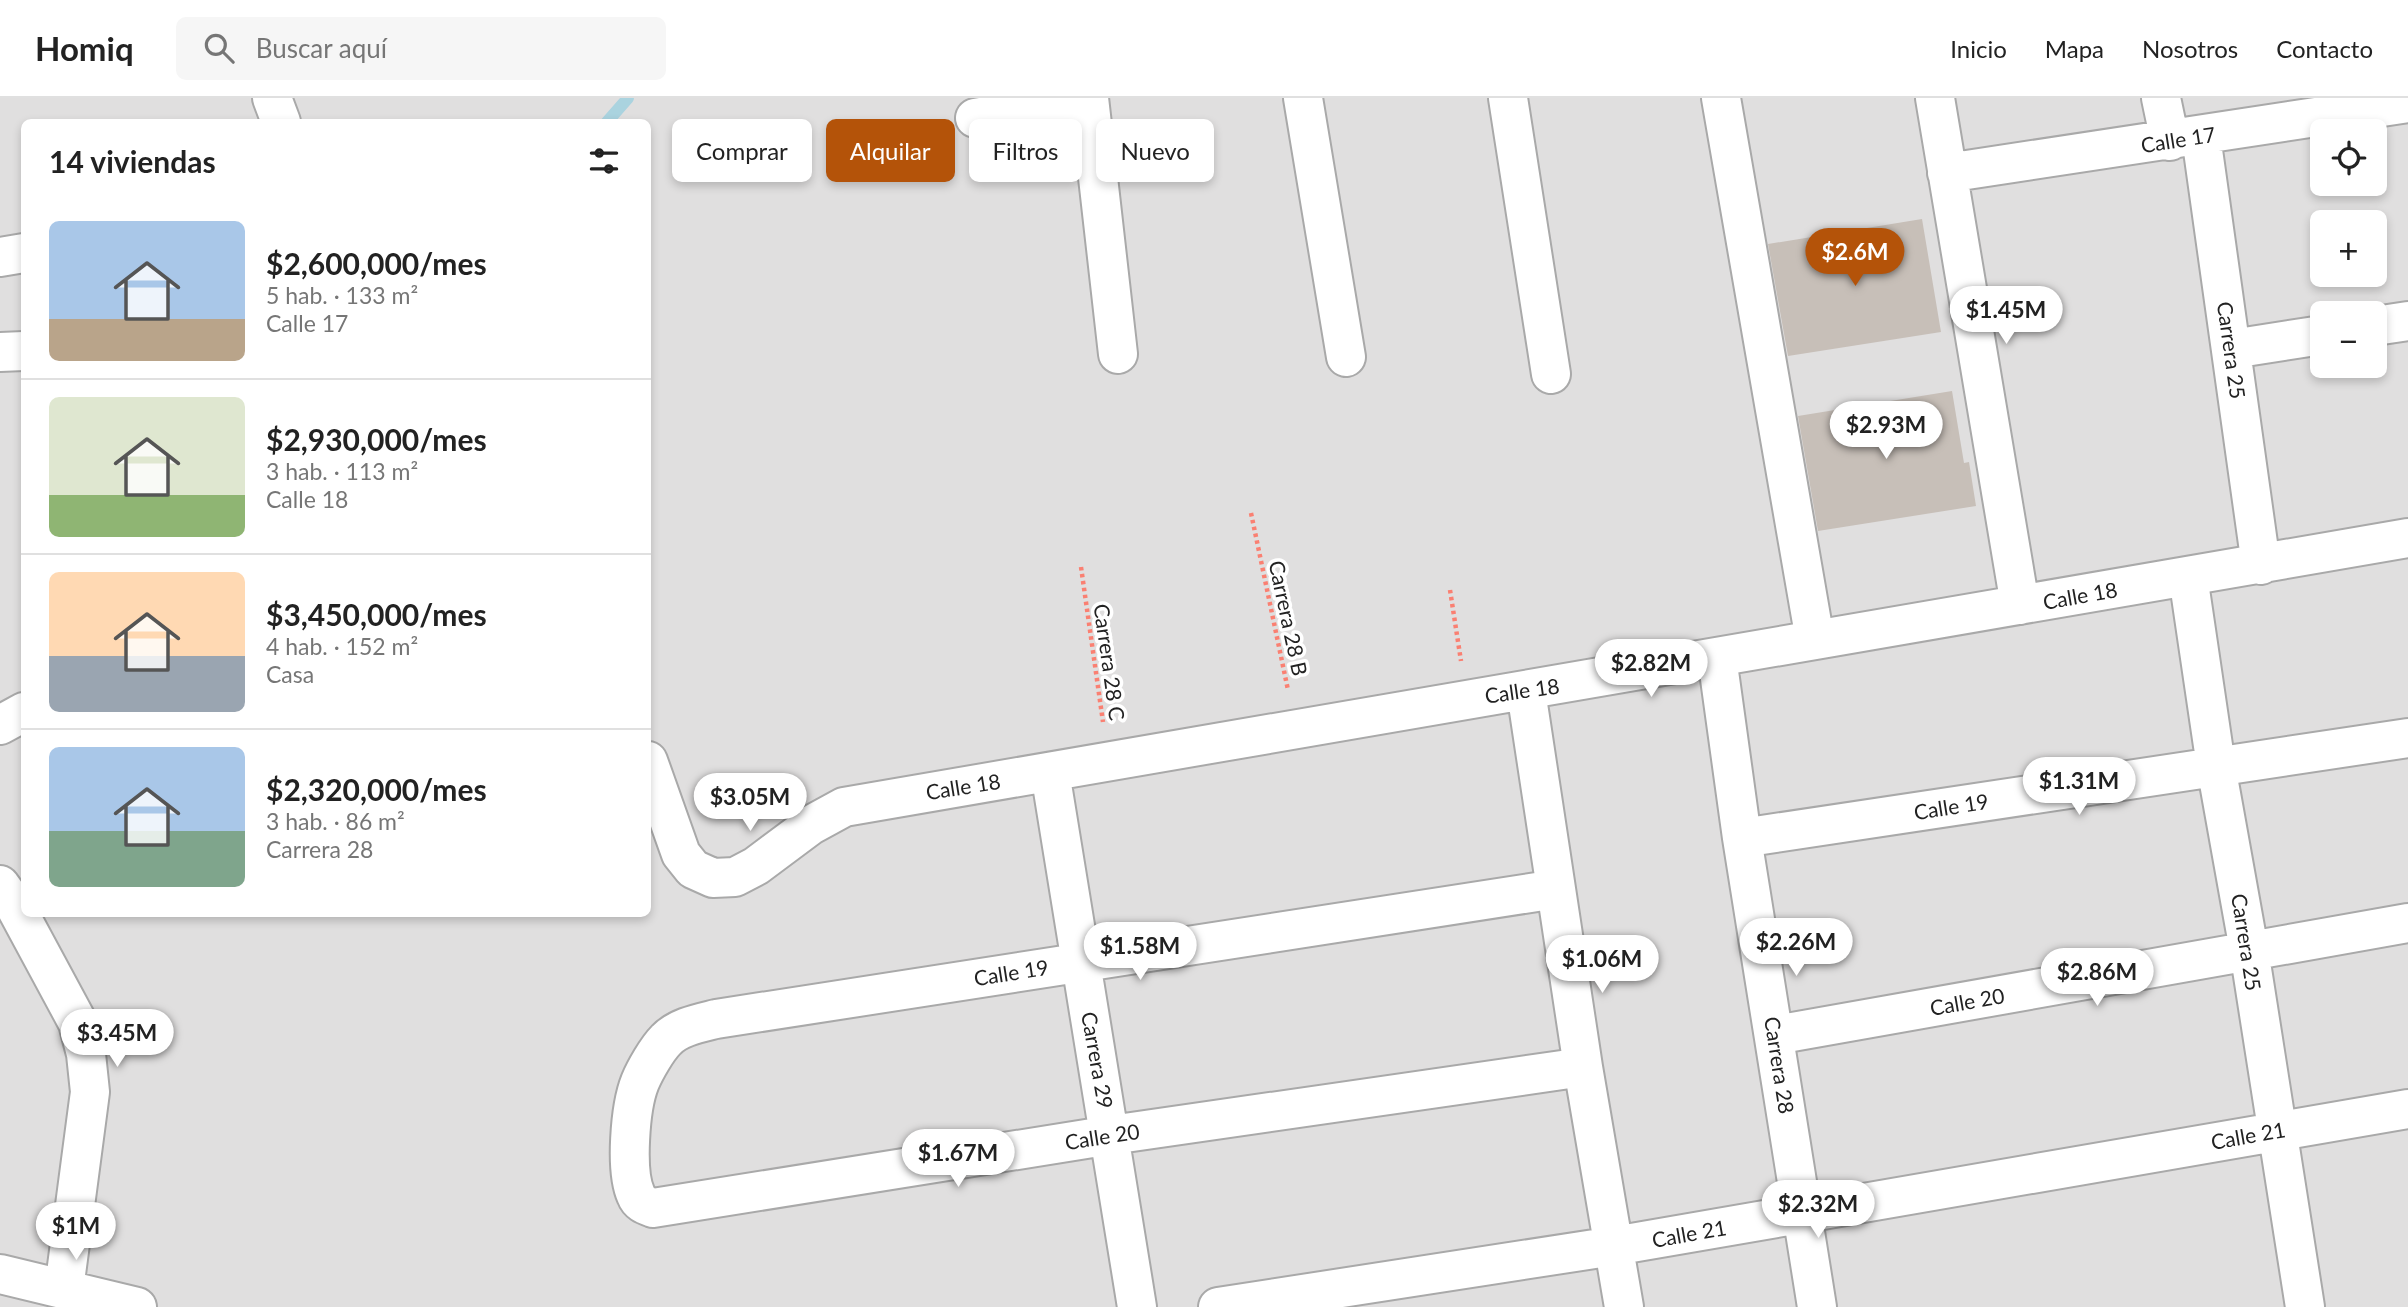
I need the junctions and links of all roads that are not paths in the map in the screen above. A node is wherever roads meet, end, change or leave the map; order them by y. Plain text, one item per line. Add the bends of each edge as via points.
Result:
1 (272, 98) edge
2 (1303, 98) edge
3 (1508, 98) edge
4 (1721, 98) edge
5 (1935, 98) edge
6 (2161, 98) edge
7 (2408, 103) edge
8 (2363, 104) edge
9 (975, 118) dead end
10 (280, 119) edge
11 (2185, 138) junction
12 (1947, 173) junction
13 (21, 254) edge
14 (0, 257) edge
15 (2408, 321) edge
16 (2387, 324) edge
17 (2310, 337) edge
18 (2232, 349) junction
19 (21, 351) edge
20 (0, 352) edge
21 (1118, 354) dead end
22 (1346, 357) dead end
23 (1551, 374) dead end
24 (2408, 538) edge
25 (2261, 565) junction
26 (2188, 576) junction
27 (2020, 605) junction
28 (1815, 640) junction
29 (1717, 657) junction
30 (1526, 691) junction
31 (21, 714) edge
32 (0, 725) edge
33 (2408, 737) edge
34 (2216, 766) junction
35 (651, 769) edge
36 (1050, 772) junction
37 (1742, 838) junction
38 (0, 885) edge
39 (1556, 890) junction
40 (2408, 923) edge
41 (2249, 950) junction
42 (1081, 961) junction
43 (716, 1019) joint
44 (1775, 1035) junction
45 (1583, 1067) junction
46 (2408, 1109) edge
47 (2276, 1130) junction
48 (1111, 1135) junction
49 (1803, 1212) junction
50 (1614, 1246) junction
51 (0, 1274) edge
52 (64, 1289) junction
53 (137, 1307) edge
54 (1137, 1307) edge
55 (1218, 1307) edge
56 (1624, 1307) edge
57 (1817, 1307) edge
58 (2305, 1307) edge

1 - 10 street
2 - 22 street
3 - 23 street
4 - 28 street
5 - 12 street
6 - 11 street, Carrera 25
7 - 8 street, Calle 17
8 - 11 street, Calle 17
9 - 21 street via 1089,98
11 - 12 street, Calle 17
11 - 18 street, Carrera 25
12 - 27 street
13 - 14 street
15 - 16 street
17 - 18 street
18 - 25 street, Carrera 25
19 - 20 street
24 - 25 street, Calle 18
25 - 26 street, Calle 18
26 - 27 street, Calle 18
26 - 34 street, Carrera 25
27 - 28 street, Calle 18
28 - 29 street, Calle 18
29 - 30 street, Calle 18
29 - 37 street, Carrera 28
30 - 36 street, Calle 18
30 - 39 street
31 - 32 street
33 - 34 street, Calle 19
34 - 37 street, Calle 19
34 - 41 street, Carrera 25
35 - 36 street, Calle 18 via 681,854 693,869 713,878 735,877 756,866 844,807
36 - 42 street, Carrera 29
37 - 44 street, Carrera 28
38 - 52 street via 78,1023 86,1054 90,1092
39 - 42 street, Calle 19
39 - 45 street
40 - 41 street, Calle 20
41 - 44 street, Calle 20
41 - 47 street, Carrera 25
42 - 43 street, Calle 19
42 - 48 street, Carrera 29
43 - 48 street, Calle 20 via 690,1026 666,1040 640,1083 629,1142 632,1180 643,1205 653,1208
44 - 49 street, Carrera 28
45 - 48 street, Calle 20
45 - 50 street
46 - 47 street, Calle 21
47 - 49 street, Calle 21
47 - 58 street, Carrera 25
48 - 54 street, Carrera 29
49 - 50 street, Calle 21
49 - 57 street, Carrera 28
50 - 55 street, Calle 21
50 - 56 street
51 - 52 street
52 - 53 street

